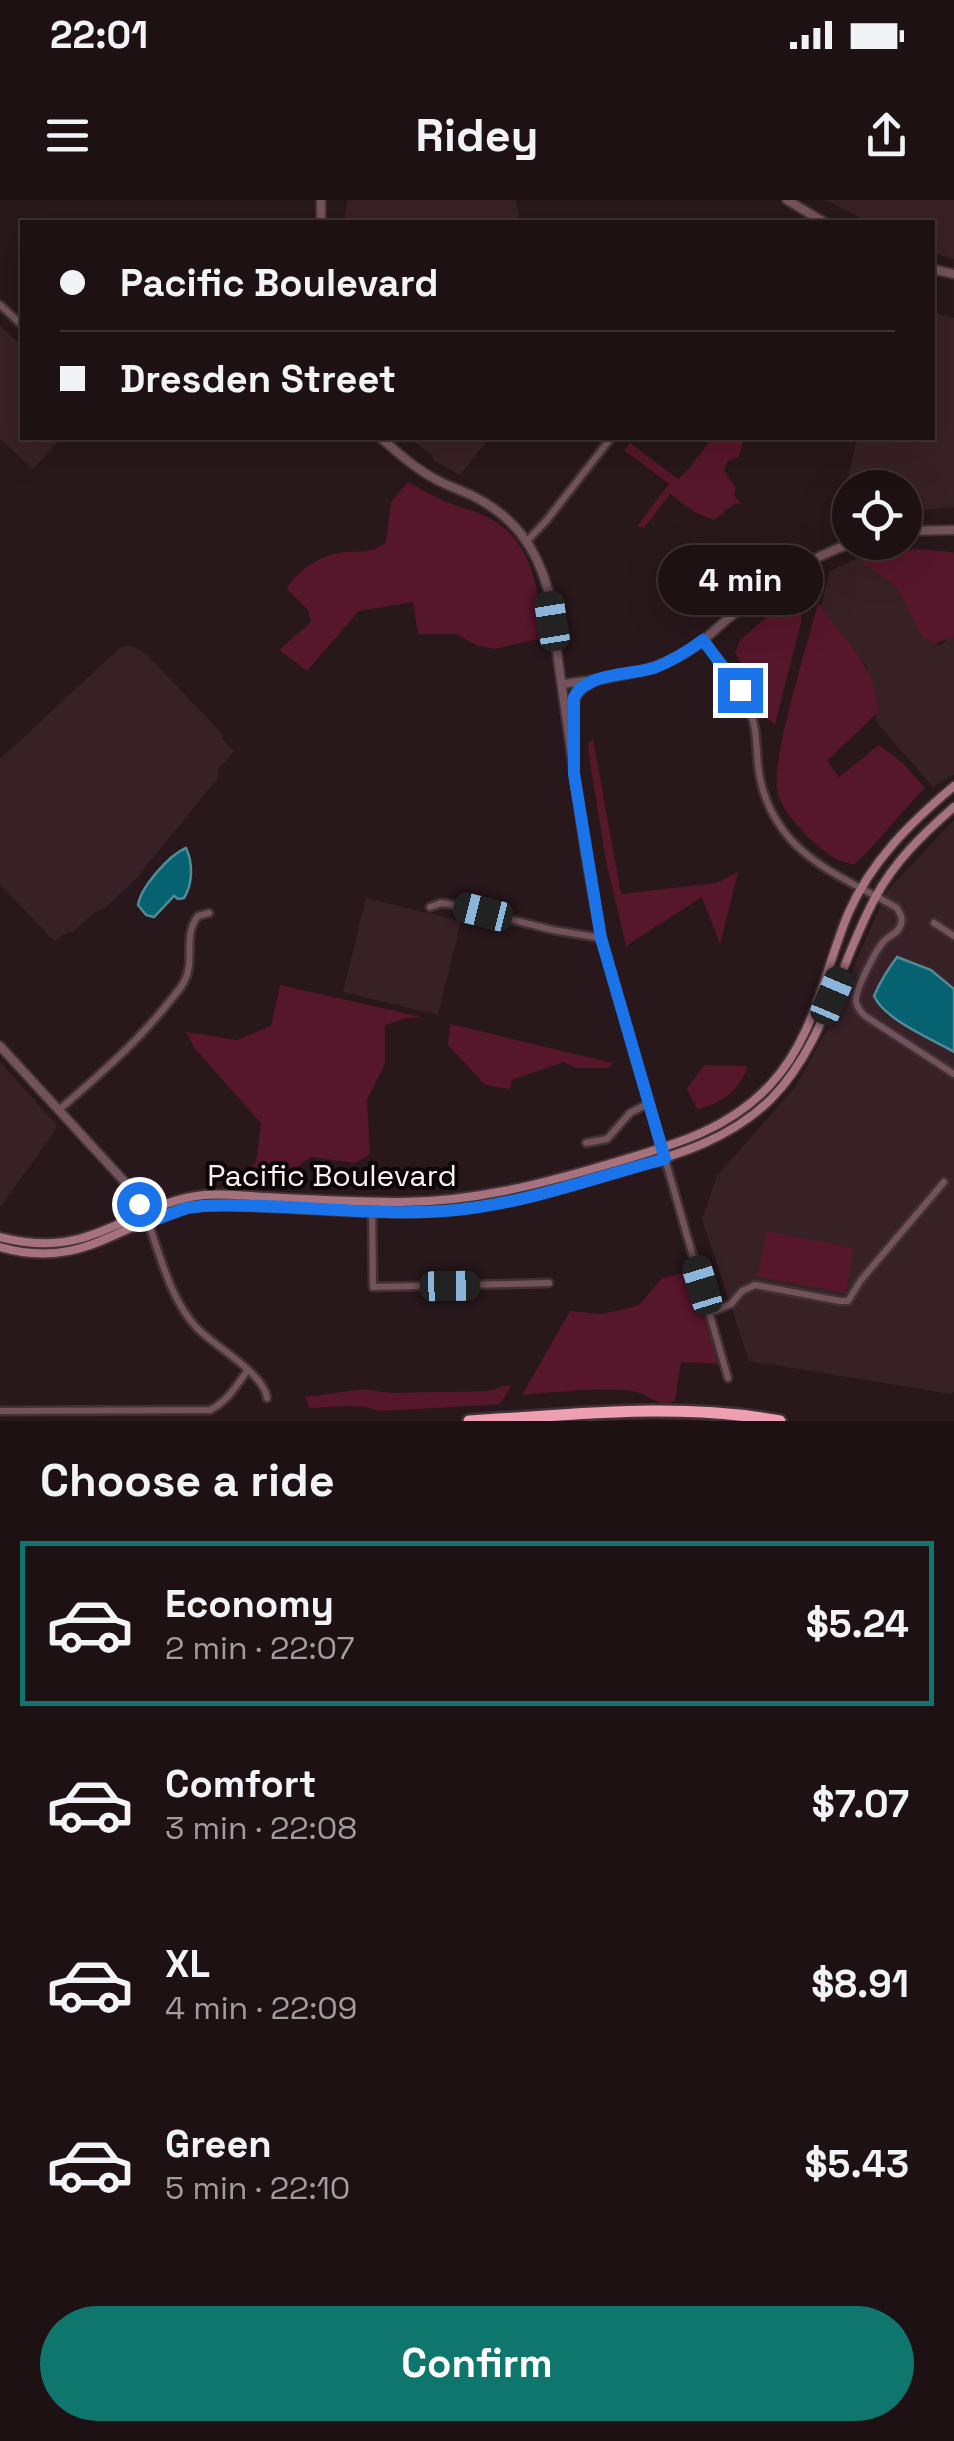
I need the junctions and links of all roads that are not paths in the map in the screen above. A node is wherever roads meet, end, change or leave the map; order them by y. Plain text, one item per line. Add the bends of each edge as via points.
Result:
1 (787, 200) edge
2 (821, 220) edge
3 (0, 305) edge
4 (20, 323) edge
5 (383, 440) edge
6 (609, 440) edge
7 (954, 530) edge
8 (922, 531) edge
9 (528, 540) junction
10 (832, 551) edge
11 (703, 640) junction
12 (598, 680) junction
13 (562, 684) junction
14 (574, 774) junction
15 (954, 786) edge
16 (954, 807) edge
17 (862, 887) junction
18 (876, 895) junction
19 (430, 906) dead end
20 (209, 913) dead end
21 (934, 922) dead end
22 (954, 936) edge
23 (601, 938) junction
24 (0, 1046) edge
25 (954, 1074) edge
26 (649, 1103) junction
27 (60, 1109) junction
28 (586, 1144) dead end
29 (662, 1148) junction
30 (665, 1159) junction
31 (944, 1182) dead end
32 (372, 1201) junction
33 (371, 1212) junction
34 (146, 1217) junction
35 (0, 1237) edge
36 (0, 1248) edge
37 (549, 1283) dead end
38 (710, 1313) junction
39 (248, 1371) junction
40 (728, 1378) dead end
41 (266, 1398) dead end
42 (0, 1411) edge
43 (469, 1421) edge
44 (780, 1421) edge

1 - 2 street
3 - 4 street
5 - 9 street via 427,474 494,508
6 - 9 street
7 - 8 street
9 - 13 street via 548,590
10 - 11 street via 786,573
11 - 12 street via 656,667
11 - 17 street via 750,710 763,790 778,821 805,854
12 - 13 street
12 - 14 street via 575,696
13 - 14 street
14 - 23 street
15 - 17 main road, Pacific Boulevard via 908,827
16 - 18 main road, Pacific Boulevard via 910,848
17 - 18 street
17 - 29 main road, Pacific Boulevard via 814,1012 782,1070 737,1114
18 - 25 street via 897,908 901,924 883,942 856,1006
18 - 30 main road, Pacific Boulevard via 812,1042 786,1082 737,1126
19 - 23 street via 441,902
20 - 27 street via 198,916 189,933 183,984 124,1052
21 - 22 street
23 - 26 street
24 - 27 street
26 - 28 street via 607,1139
26 - 29 street
27 - 34 street via 123,1180
29 - 30 street
29 - 32 main road, Pacific Boulevard via 490,1194
30 - 33 main road, Pacific Boulevard via 498,1204
30 - 38 street
31 - 38 street via 848,1301 755,1284
32 - 33 street
32 - 34 main road, Pacific Boulevard via 203,1195
33 - 34 main road, Pacific Boulevard via 202,1206
33 - 37 street via 372,1287
34 - 35 main road, Pacific Boulevard via 72,1241
34 - 36 main road, Pacific Boulevard via 70,1252
34 - 39 street via 189,1318
38 - 40 street
39 - 41 street
39 - 42 street via 210,1410
43 - 44 highway via 625,1411

